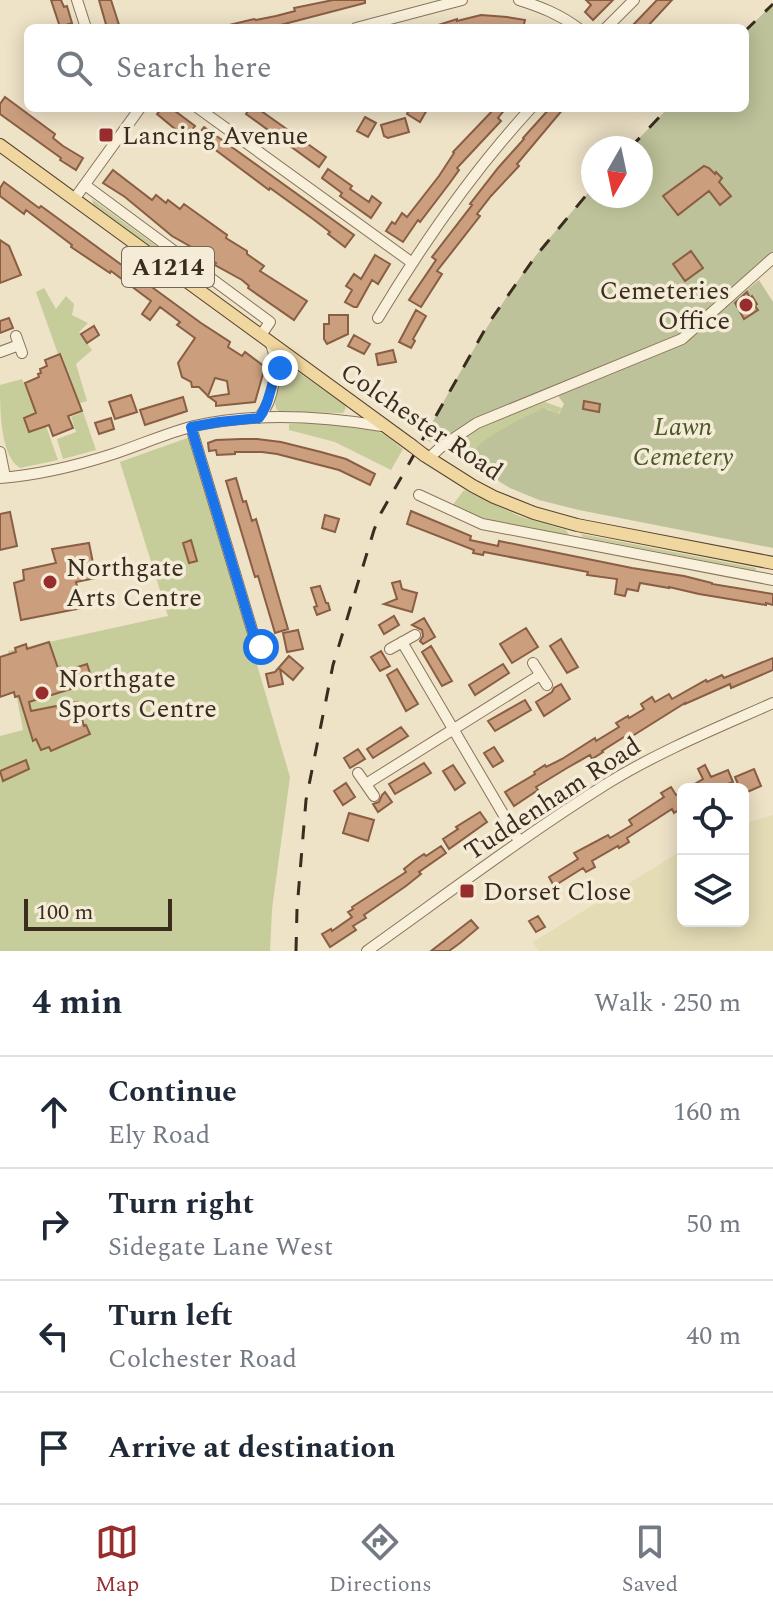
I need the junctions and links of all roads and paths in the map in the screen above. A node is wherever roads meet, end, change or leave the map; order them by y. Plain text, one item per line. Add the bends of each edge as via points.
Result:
1 (77, 0) edge
2 (462, 0) edge
3 (519, 0) edge
4 (634, 0) edge
5 (85, 24) edge
6 (374, 24) edge
7 (572, 24) edge
8 (610, 24) edge
9 (134, 112) edge
10 (204, 112) edge
11 (527, 112) edge
12 (0, 145) edge
13 (85, 185) junction
14 (75, 198) junction
15 (773, 258) edge
16 (411, 262) junction
17 (378, 318) dead end
18 (266, 339) junction
19 (19, 345) dead end
20 (0, 352) edge
21 (293, 358) junction
22 (275, 375) junction
23 (259, 418) junction
24 (382, 426) junction
25 (191, 427) junction
26 (0, 452) edge
27 (426, 456) junction
28 (2, 477) edge
29 (419, 495) dead end
30 (577, 525) junction
31 (576, 542) junction
32 (770, 562) edge
33 (768, 579) edge
34 (415, 635) dead end
35 (402, 642) junction
36 (261, 647) dead end
37 (390, 649) dead end
38 (533, 663) dead end
39 (540, 675) junction
40 (547, 685) dead end
41 (773, 703) edge
42 (452, 728) junction
43 (358, 773) dead end
44 (366, 784) junction
45 (374, 796) dead end
46 (519, 841) junction
47 (367, 951) edge

1 - 5 street
2 - 6 street
3 - 7 street
4 - 8 street
9 - 13 street
10 - 16 street
11 - 16 street via 486,158
12 - 14 main road, Colchester Road / A1214
13 - 14 street
13 - 18 street via 270,322
14 - 18 main road, Colchester Road / A1214
15 - 27 street via 682,339 477,423
16 - 17 street
18 - 21 main road, Colchester Road / A1214
18 - 22 street via 274,352
19 - 20 street
21 - 22 street
21 - 24 main road, Colchester Road / A1214
22 - 23 street
23 - 24 street via 337,419
23 - 25 street
24 - 27 main road, Colchester Road / A1214, bridge
25 - 28 street via 64,468
25 - 36 street
26 - 28 street
27 - 30 main road, Colchester Road / A1214 via 494,497
29 - 31 street, Colchester Road via 482,524
30 - 31 street
30 - 32 main road, Colchester Road / A1214
31 - 33 street, Colchester Road
32 - 33 street, Colchester Road
34 - 35 street
35 - 37 street
35 - 42 street
38 - 39 street
39 - 40 street
39 - 42 street
41 - 46 street, Tuddenham Road via 655,757
42 - 44 street
42 - 46 street
43 - 44 street
44 - 45 street
46 - 47 street, Tuddenham Road

